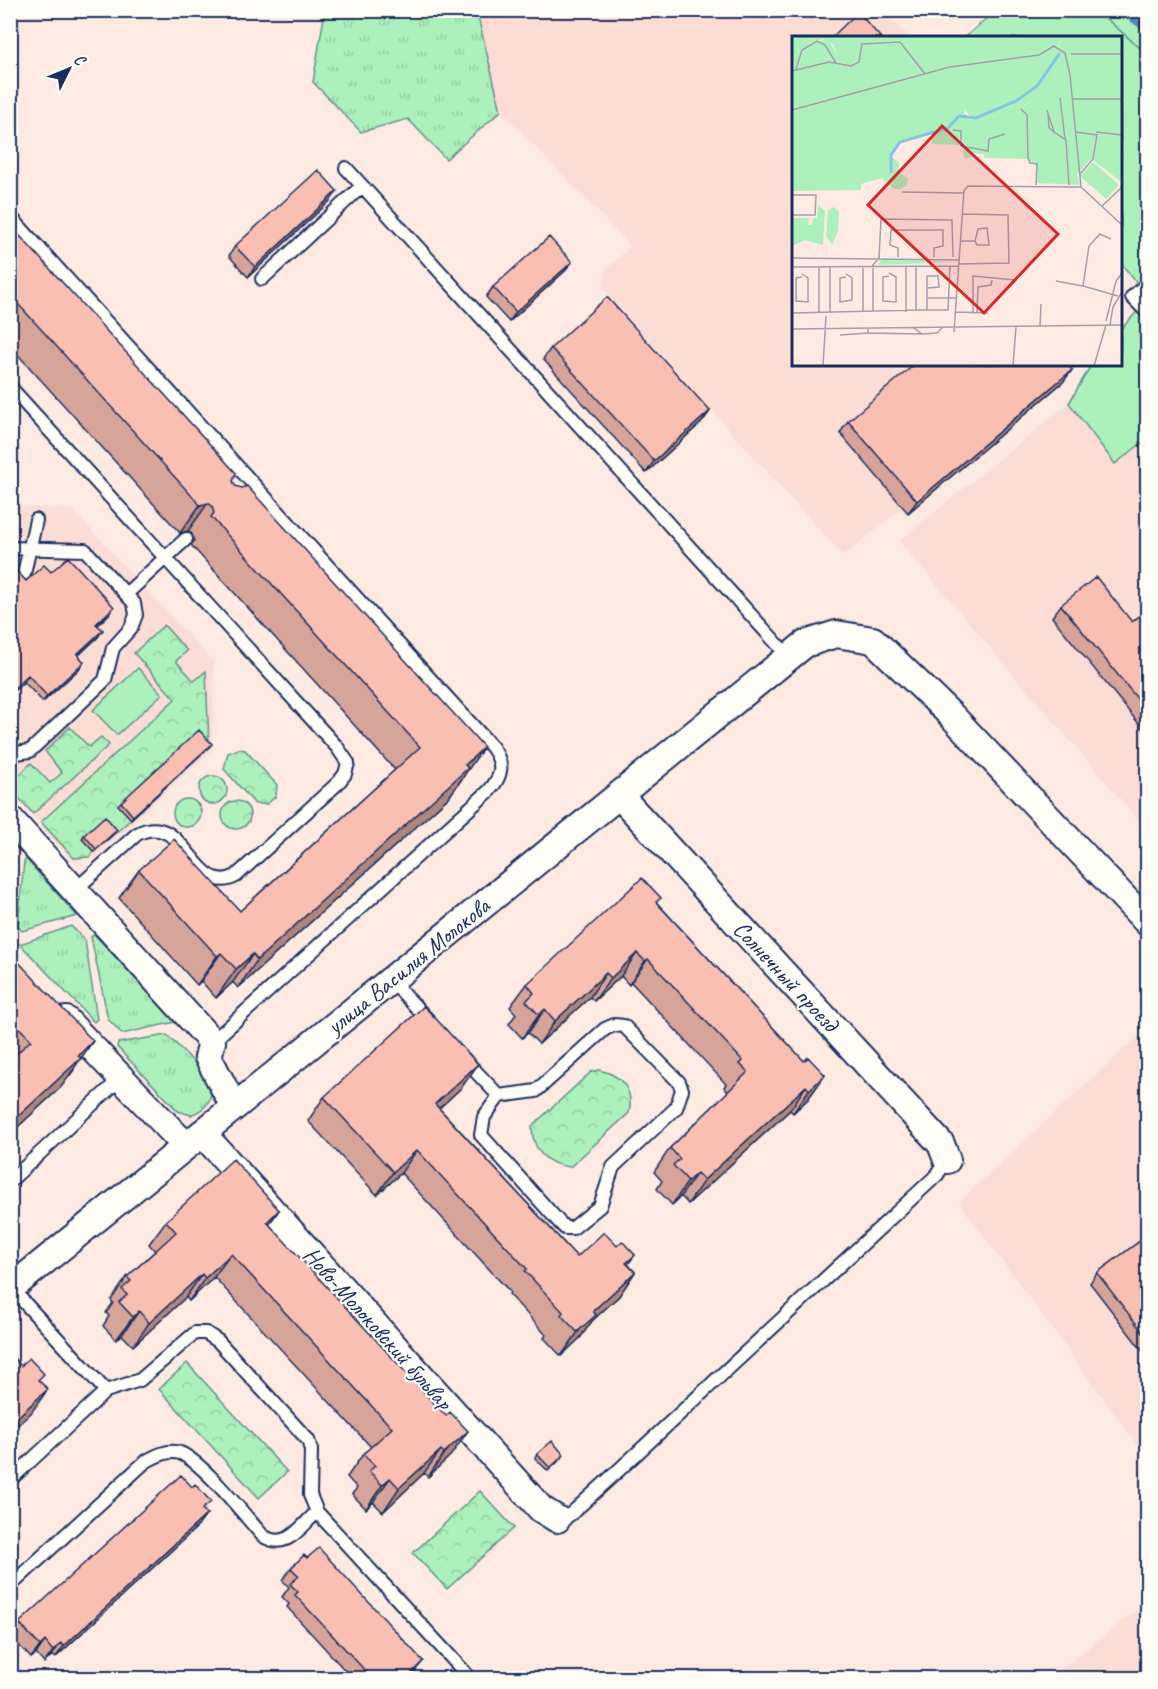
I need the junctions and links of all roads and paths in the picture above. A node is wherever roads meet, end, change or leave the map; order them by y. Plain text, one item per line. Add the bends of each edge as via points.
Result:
1 (346, 168) dead end
2 (362, 186) junction
3 (10, 216) edge
4 (262, 279) edge
5 (1148, 283) edge
6 (1148, 313) edge
7 (10, 387) edge
8 (36, 520) dead end
9 (186, 539) edge
10 (10, 548) edge
11 (29, 549) junction
12 (166, 558) junction
13 (24, 574) dead end
14 (126, 594) junction
15 (797, 650) junction
16 (10, 754) edge
17 (619, 795) junction
18 (10, 819) edge
19 (75, 890) junction
20 (1148, 922) edge
21 (391, 980) junction
22 (52, 1005) edge
23 (436, 1029) edge
24 (212, 1042) junction
25 (452, 1046) edge
26 (121, 1078) junction
27 (499, 1096) junction
28 (234, 1107) junction
29 (194, 1139) junction
30 (947, 1160) joint
31 (10, 1181) edge
32 (11, 1288) edge
33 (106, 1391) junction
34 (10, 1480) edge
35 (317, 1512) junction
36 (557, 1519) joint
37 (10, 1586) edge
38 (470, 1678) edge

1 - 2 lane
2 - 4 lane
2 - 15 lane
3 - 24 lane via 247,484 501,761 500,779 489,791
5 - 6 lane via 1132,297
7 - 12 lane
8 - 11 lane
9 - 12 lane
10 - 11 lane
11 - 13 lane
11 - 14 lane via 85,550
12 - 14 lane
12 - 19 lane via 343,753 348,763 345,774 226,881 215,880 206,873 174,837 160,829 147,829
14 - 16 lane via 134,603 136,615 131,628 113,648 105,680 30,751
15 - 17 street, улица Василия Молокова
15 - 20 street via 836,634 873,640 951,715
17 - 21 street, улица Василия Молокова
17 - 30 street, Солнечный проезд via 941,1144
18 - 19 street
19 - 24 street
21 - 23 lane
21 - 28 street, улица Василия Молокова
22 - 26 street, Ново-Молоковский бульвар
24 - 28 street via 208,1057
25 - 27 lane
26 - 29 street, Ново-Молоковский бульвар
26 - 31 lane
27 - 27 lane via 484,1117 481,1135 559,1222 565,1228 573,1228 600,1206 613,1167 676,1108 682,1090 632,1032 614,1025 536,1091
28 - 29 street, улица Василия Молокова
29 - 32 street, улица Василия Молокова
29 - 36 street, Ново-Молоковский бульвар via 541,1509
30 - 36 lane via 931,1181 596,1491 565,1518
32 - 33 lane
33 - 34 lane
33 - 35 lane via 140,1380 186,1339 195,1333 206,1333 218,1341 308,1440 310,1495
35 - 37 lane via 289,1538 281,1543 272,1542 196,1464 179,1452 159,1454 145,1462
35 - 38 lane

